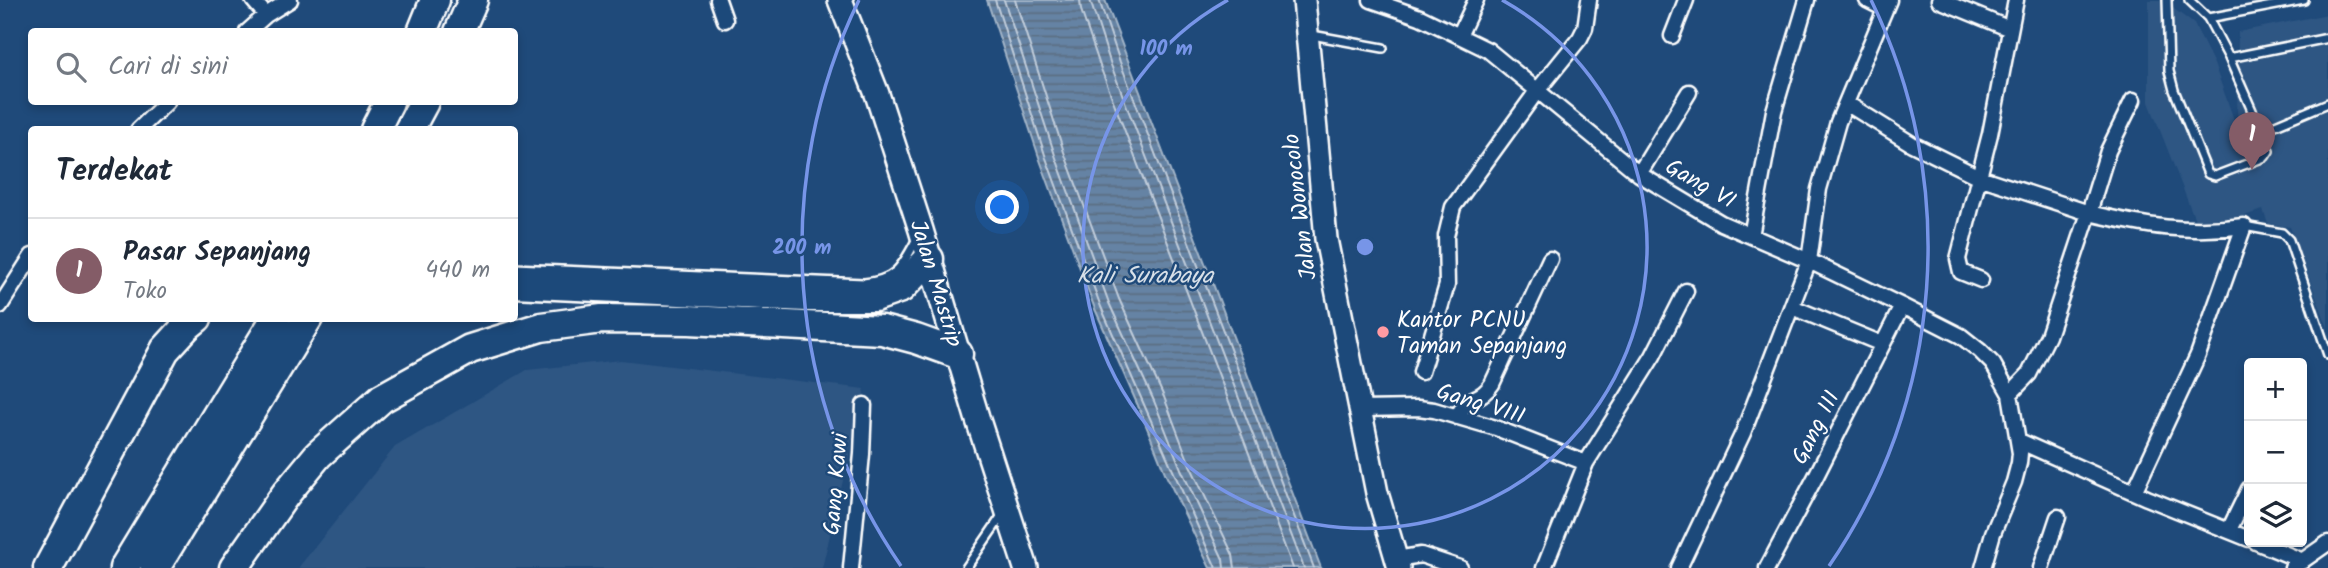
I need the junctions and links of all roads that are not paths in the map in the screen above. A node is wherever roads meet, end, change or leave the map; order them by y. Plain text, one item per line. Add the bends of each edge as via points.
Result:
1 (253, 0) edge
2 (290, 0) edge
3 (435, 0) edge
4 (473, 0) edge
5 (718, 0) edge
6 (840, 0) edge
7 (1304, 0) edge
8 (1371, 0) edge
9 (1476, 0) edge
10 (1590, 0) edge
11 (1686, 0) edge
12 (1807, 0) edge
13 (1867, 0) edge
14 (1939, 0) edge
15 (2017, 0) edge
16 (2167, 0) edge
17 (2189, 0) edge
18 (2304, 0) edge
19 (1887, 5) edge
20 (266, 15) junction
21 (2208, 18) junction
22 (726, 20) dead end
23 (251, 28) edge
24 (424, 28) edge
25 (461, 28) edge
26 (2010, 29) junction
27 (1308, 35) junction
28 (1459, 36) junction
29 (1672, 36) dead end
30 (2328, 38) edge
31 (1383, 48) dead end
32 (2228, 58) junction
33 (1537, 91) junction
34 (1689, 92) dead end
35 (2133, 100) dead end
36 (1846, 103) junction
37 (2328, 103) edge
38 (164, 105) edge
39 (387, 105) edge
40 (422, 105) edge
41 (142, 126) edge
42 (377, 126) edge
43 (411, 126) edge
44 (2261, 131) junction
45 (1639, 174) junction
46 (1979, 177) junction
47 (2089, 213) junction
48 (2244, 226) junction
49 (922, 230) junction
50 (1751, 236) junction
51 (929, 259) junction
52 (1550, 259) dead end
53 (1809, 261) junction
54 (28, 262) edge
55 (518, 268) edge
56 (1982, 280) dead end
57 (518, 283) edge
58 (1685, 291) dead end
59 (0, 306) edge
60 (1902, 306) junction
61 (1792, 307) junction
62 (192, 322) edge
63 (274, 322) edge
64 (306, 322) edge
65 (1882, 344) junction
66 (958, 354) junction
67 (2328, 355) edge
68 (1421, 372) dead end
69 (2010, 394) junction
70 (864, 405) dead end
71 (1360, 409) junction
72 (1457, 416) junction
73 (2019, 441) junction
74 (1586, 463) junction
75 (2134, 492) junction
76 (2244, 499) edge
77 (1007, 508) junction
78 (2058, 517) dead end
79 (2229, 530) junction
80 (2244, 537) edge
81 (2328, 542) edge
82 (2266, 547) edge
83 (1398, 564) edge
84 (2298, 564) edge
85 (48, 568) edge
86 (124, 568) edge
87 (155, 568) edge
88 (234, 568) edge
89 (851, 568) edge
90 (966, 568) edge
91 (1026, 568) edge
92 (1460, 568) edge
93 (1544, 568) edge
94 (1679, 568) edge
95 (1767, 568) edge
96 (1983, 568) edge
97 (2041, 568) edge

1 - 20 street
2 - 20 street
3 - 24 highway
4 - 25 highway
5 - 22 street
6 - 49 main road, Jalan Mastrip
7 - 27 main road, Jalan Wonocolo
8 - 28 street, Gang VI
9 - 28 street
10 - 33 street via 1580,38
11 - 29 street
12 - 50 street via 1774,111
13 - 19 street
14 - 26 street
15 - 26 street
16 - 44 lane via 2169,71 2208,174 2216,176 2265,157 2269,151
17 - 21 lane
18 - 21 lane
19 - 36 street
20 - 23 street
21 - 32 lane
26 - 46 street
27 - 31 lane
27 - 71 main road, Jalan Wonocolo via 1326,239
28 - 33 street, Gang VI via 1488,50
30 - 32 lane
32 - 44 lane
33 - 45 street, Gang VI
33 - 68 street via 1453,208 1446,236 1447,285
34 - 45 street
35 - 47 street via 2108,151
36 - 46 street via 1912,144
36 - 53 street via 1819,189
37 - 44 lane
38 - 41 street
39 - 42 highway
40 - 43 highway
45 - 50 street, Gang VI
46 - 47 street
46 - 56 street via 1958,264 1961,272
47 - 48 street via 2149,227 2216,230
47 - 69 street via 2048,336 2029,374
48 - 67 lane via 2282,233 2289,240
48 - 75 street via 2198,355
49 - 51 main road, Jalan Mastrip
49 - 55 lane via 900,269 882,281 864,283
50 - 53 street, Gang VI
51 - 57 highway via 901,288 875,297
51 - 66 main road, Jalan Mastrip
52 - 72 street via 1492,384 1485,394 1470,398
53 - 60 street, Gang VI
53 - 61 street
54 - 59 street
58 - 74 street via 1661,342
60 - 65 street, Gang III
60 - 69 street, Gang VI via 1961,336 1993,364
61 - 65 street
61 - 94 street via 1743,433
62 - 85 highway via 165,350
63 - 86 highway
64 - 87 highway
65 - 95 street, Gang III
66 - 77 main road, Jalan Mastrip
66 - 88 highway via 882,330 602,318 541,327 470,349 382,398 318,454
69 - 73 street, Gang VI
70 - 89 street, Gang Kawi
71 - 72 street, Gang VIII via 1418,408
71 - 83 main road, Jalan Wonocolo
72 - 74 street, Gang VIII
73 - 75 street
73 - 96 street, Gang VI via 2020,463
74 - 93 street
75 - 79 street
76 - 79 street
77 - 90 lane
77 - 91 main road, Jalan Mastrip
78 - 97 street
79 - 80 street
81 - 84 street
82 - 84 street
83 - 92 street via 1422,555

